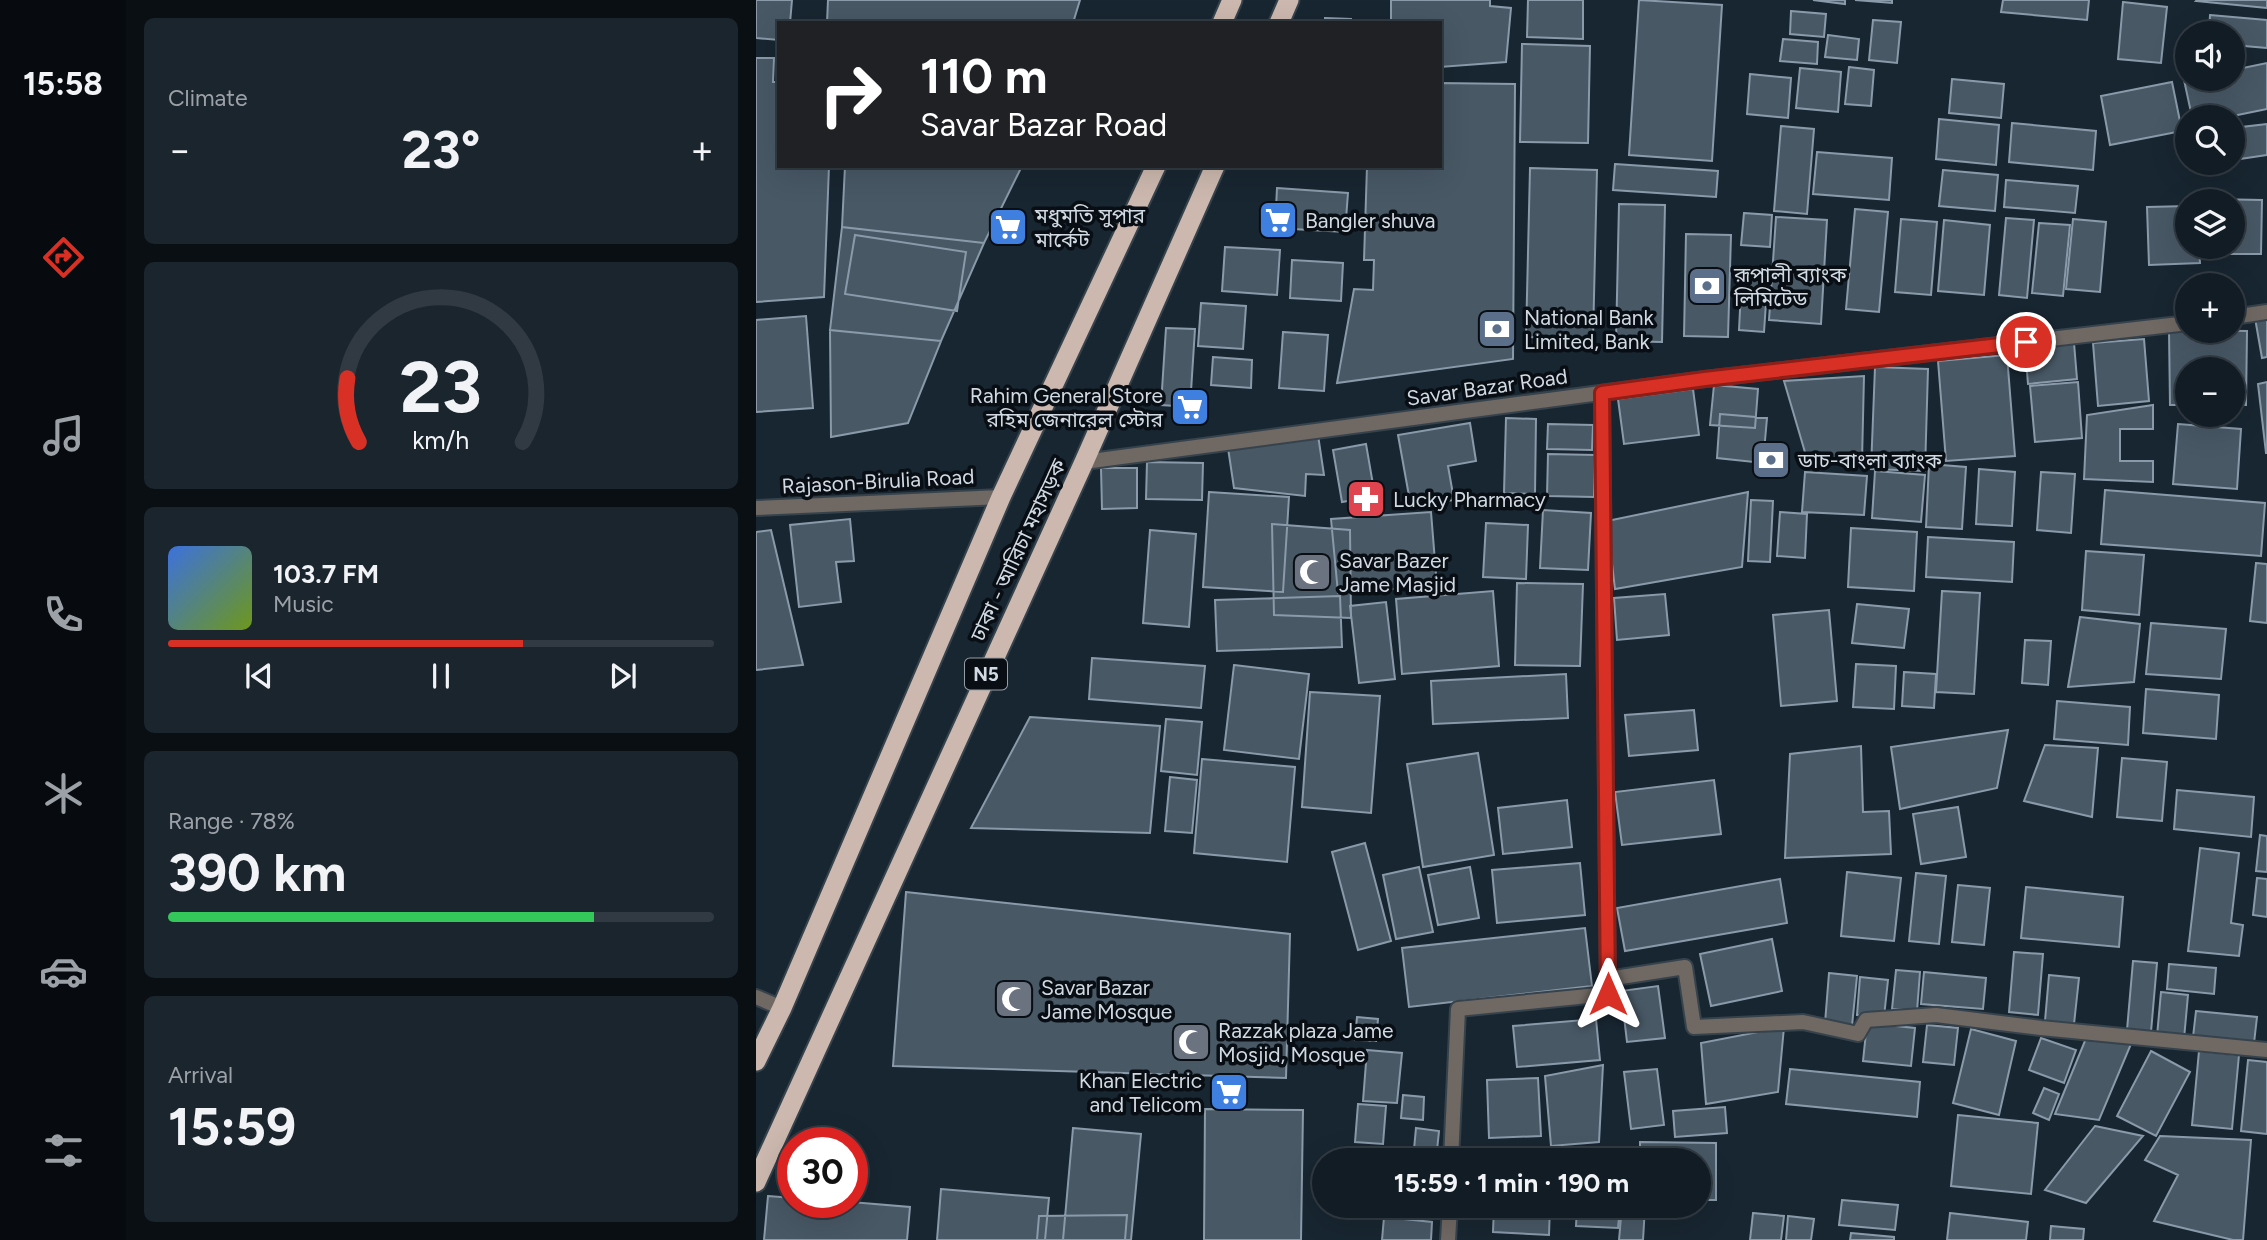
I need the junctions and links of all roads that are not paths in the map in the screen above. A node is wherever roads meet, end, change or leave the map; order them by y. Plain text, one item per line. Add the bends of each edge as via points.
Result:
1 (1232, 0) edge
2 (1289, 0) edge
3 (1223, 21) edge
4 (1280, 21) edge
5 (1155, 168) edge
6 (1214, 168) edge
7 (2267, 312) edge
8 (2245, 315) edge
9 (2175, 325) edge
10 (1602, 393) junction
11 (1084, 462) junction
12 (1001, 497) junction
13 (756, 508) edge
14 (1608, 979) junction
15 (756, 997) edge
16 (782, 1008) junction
17 (2267, 1050) edge
18 (756, 1061) edge
19 (1452, 1148) edge
20 (756, 1182) edge
21 (1449, 1218) edge
22 (1448, 1240) edge

1 - 3 highway
2 - 4 highway
5 - 12 highway, ঢাকা - আরিচা মহাসড়ক / N5
6 - 11 highway, ঢাকা - আরিচা মহাসড়ক / N5
7 - 8 street
9 - 10 street, Savar Bazar Road
10 - 11 street, Savar Bazar Road
10 - 14 street
11 - 20 highway, ঢাকা - আরিচা মহাসড়ক / N5
12 - 13 street, Rajason-Birulia Road
12 - 16 highway, ঢাকা - আরিচা মহাসড়ক / N5
14 - 17 street via 1685,967 1694,1027 1803,1022 1858,1034 1866,1020 1936,1014
14 - 19 street via 1608,994 1458,1009
15 - 16 street
16 - 18 highway, ঢাকা - আরিচা মহাসড়ক / N5
21 - 22 street

